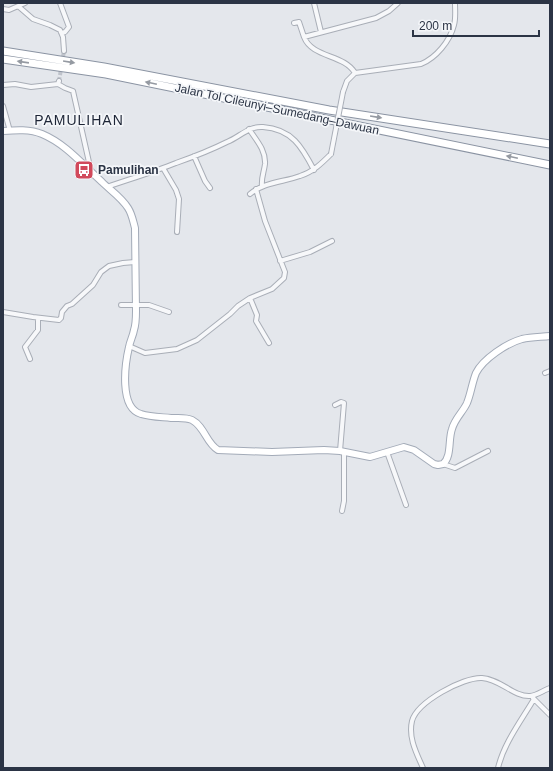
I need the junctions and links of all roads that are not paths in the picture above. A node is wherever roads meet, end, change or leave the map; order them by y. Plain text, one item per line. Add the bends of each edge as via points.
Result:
1 (25, 3) edge
2 (60, 3) edge
3 (314, 3) edge
4 (398, 3) edge
5 (455, 3) edge
6 (18, 6) junction
7 (3, 9) edge
8 (294, 23) dead end
9 (321, 32) junction
10 (62, 33) junction
11 (304, 37) junction
12 (64, 51) tunnel mouth
13 (3, 52) edge
14 (3, 59) edge
15 (355, 73) junction
16 (3, 85) edge
17 (3, 106) edge
18 (249, 129) junction
19 (3, 131) edge
20 (10, 131) junction
21 (550, 144) edge
22 (194, 156) junction
23 (550, 165) edge
24 (162, 168) junction
25 (314, 170) junction
26 (91, 171) junction
27 (262, 186) junction
28 (107, 187) junction
29 (210, 188) dead end
30 (256, 189) junction
31 (250, 194) dead end
32 (177, 232) dead end
33 (332, 241) dead end
34 (280, 261) junction
35 (135, 262) junction
36 (250, 298) junction
37 (121, 305) dead end
38 (136, 305) junction
39 (3, 312) edge
40 (169, 312) dead end
41 (38, 318) junction
42 (550, 336) edge
43 (269, 343) dead end
44 (129, 346) junction
45 (30, 359) dead end
46 (335, 405) dead end
47 (488, 451) dead end
48 (342, 452) junction
49 (387, 452) junction
50 (444, 464) junction
51 (406, 504) dead end
52 (342, 511) dead end
53 (550, 688) edge
54 (533, 698) junction
55 (550, 715) edge
56 (424, 768) edge
57 (498, 768) edge

1 - 6 street
2 - 10 street via 69,27
3 - 9 street
4 - 9 street via 380,16
5 - 15 street via 453,29 439,52 429,61
6 - 7 street via 9,10
6 - 10 street via 33,19
8 - 11 street via 299,22
9 - 11 street
10 - 12 street
11 - 15 street via 313,48 345,63
13 -> 21 highway, Jalan Tol Cileunyi–Sumedang–Dawuan via 104,67 329,110
23 -> 14 highway, Jalan Tol Cileunyi–Sumedang–Dawuan via 106,74
15 - 25 street, bridge via 347,81 343,92 331,154
16 - 26 street via 31,87 58,82 73,91
17 - 20 street
18 - 22 street via 230,141
18 - 25 street via 263,127 282,131 293,138 305,152
18 - 27 street via 264,153
19 - 20 main road
20 - 26 main road via 33,132 54,140
22 - 24 street
22 - 29 street
24 - 28 street
24 - 32 street via 179,198
25 - 27 street
26 - 28 main road
27 - 30 street
28 - 35 main road via 124,203 132,217 135,228
30 - 31 street
30 - 34 street
33 - 34 street via 310,252
34 - 36 street via 285,272 284,278 272,289
35 - 38 main road
35 - 41 street via 109,266 101,272 93,285 67,306 59,320
36 - 43 street via 257,314 256,321
36 - 44 street via 197,340 176,349 145,353
37 - 38 street
38 - 40 street via 155,306
38 - 44 main road via 135,325
39 - 41 street
41 - 45 street via 38,330 25,347
42 - 50 main road via 514,342 484,362 476,374 467,403 456,417
44 - 48 main road via 125,389 129,405 137,413 193,420 211,445 218,450
46 - 48 street via 344,403
47 - 50 street via 455,468
48 - 49 main road via 370,457
48 - 52 street
49 - 50 main road via 408,448 434,464
49 - 51 street
53 - 54 street
54 - 55 street
54 - 56 street via 518,694 494,680 482,678 458,684 434,697 414,715 412,721 412,742
54 - 57 street

